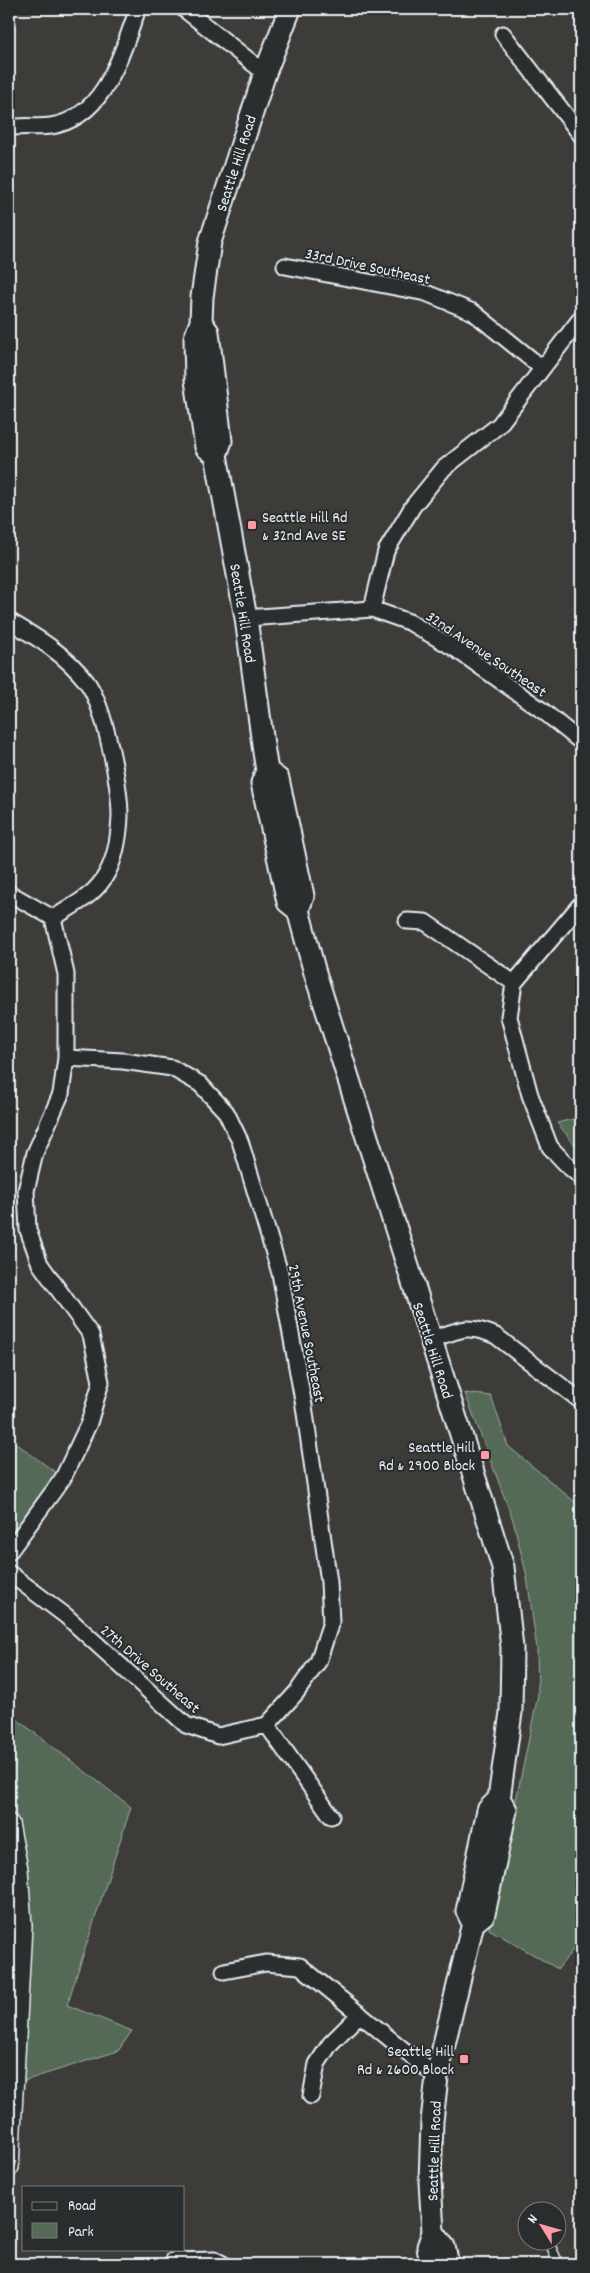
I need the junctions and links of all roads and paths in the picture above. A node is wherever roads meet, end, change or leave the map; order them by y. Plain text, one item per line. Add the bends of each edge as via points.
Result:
1 (138, 9) edge
2 (184, 9) edge
3 (290, 9) edge
4 (503, 34) dead end
5 (264, 73) junction
6 (9, 128) edge
7 (581, 135) edge
8 (285, 266) dead end
9 (581, 318) edge
10 (542, 368) junction
11 (372, 609) junction
12 (246, 618) junction
13 (9, 621) edge
14 (581, 742) edge
15 (9, 893) edge
16 (581, 904) edge
17 (53, 918) junction
18 (407, 921) dead end
19 (514, 983) junction
20 (66, 1058) junction
21 (581, 1177) edge
22 (431, 1340) junction
23 (581, 1401) edge
24 (9, 1552) edge
25 (9, 1573) edge
26 (267, 1725) junction
27 (330, 1816) dead end
28 (9, 1824) edge
29 (224, 1971) dead end
30 (360, 2014) junction
31 (437, 2076) junction
32 (311, 2096) dead end
33 (9, 2167) edge
34 (434, 2232) junction
35 (553, 2250) edge
36 (171, 2258) edge
37 (223, 2264) edge
38 (431, 2264) edge
39 (448, 2264) edge
40 (559, 2264) edge

1 - 6 street via 101,96 82,114 52,126
2 - 5 street
3 - 5 main road, Seattle Hill Road
4 - 7 street
5 - 12 main road, Seattle Hill Road via 210,242 202,322 195,338 196,380 206,447 216,455
8 - 10 street, 33rd Drive Southeast via 426,293 473,312
9 - 10 street
10 - 11 street via 499,425 444,468 412,506 386,551
11 - 12 street, 32nd Avenue Southeast
11 - 14 street, 32nd Avenue Southeast via 409,622 454,648 542,710
12 - 22 main road, Seattle Hill Road via 267,771 262,783 288,902 298,910 314,973
13 - 17 street via 63,655 88,683 99,705 115,778 120,817 108,873 93,894
15 - 17 street
16 - 19 street
17 - 20 street via 66,974
18 - 19 street via 425,922
19 - 21 street via 509,1017 530,1095 550,1147
20 - 24 street via 61,1094 35,1153 26,1191 28,1230 40,1264 92,1336 101,1382 89,1423 63,1478
20 - 26 street, 29th Avenue Southeast via 172,1068 200,1084 226,1112 240,1141 272,1245 304,1406 329,1582 331,1622 318,1662 296,1694
22 - 23 street via 467,1327 484,1330
22 - 31 main road, Seattle Hill Road via 503,1566 512,1648 511,1712 499,1799 488,1810 467,1911 473,1923
25 - 26 street, 27th Drive Southeast via 66,1616 186,1725 218,1736
26 - 27 street
28 - 33 street via 18,1869 22,1926
29 - 30 street via 266,1963 300,1966
30 - 31 street
30 - 32 street via 330,2044 317,2064
31 - 34 main road, Seattle Hill Road via 430,2182
34 - 38 main road, Seattle Hill Road via 428,2247
34 - 39 main road, Seattle Hill Road via 444,2246
35 - 40 lane
36 - 37 street via 215,2260

